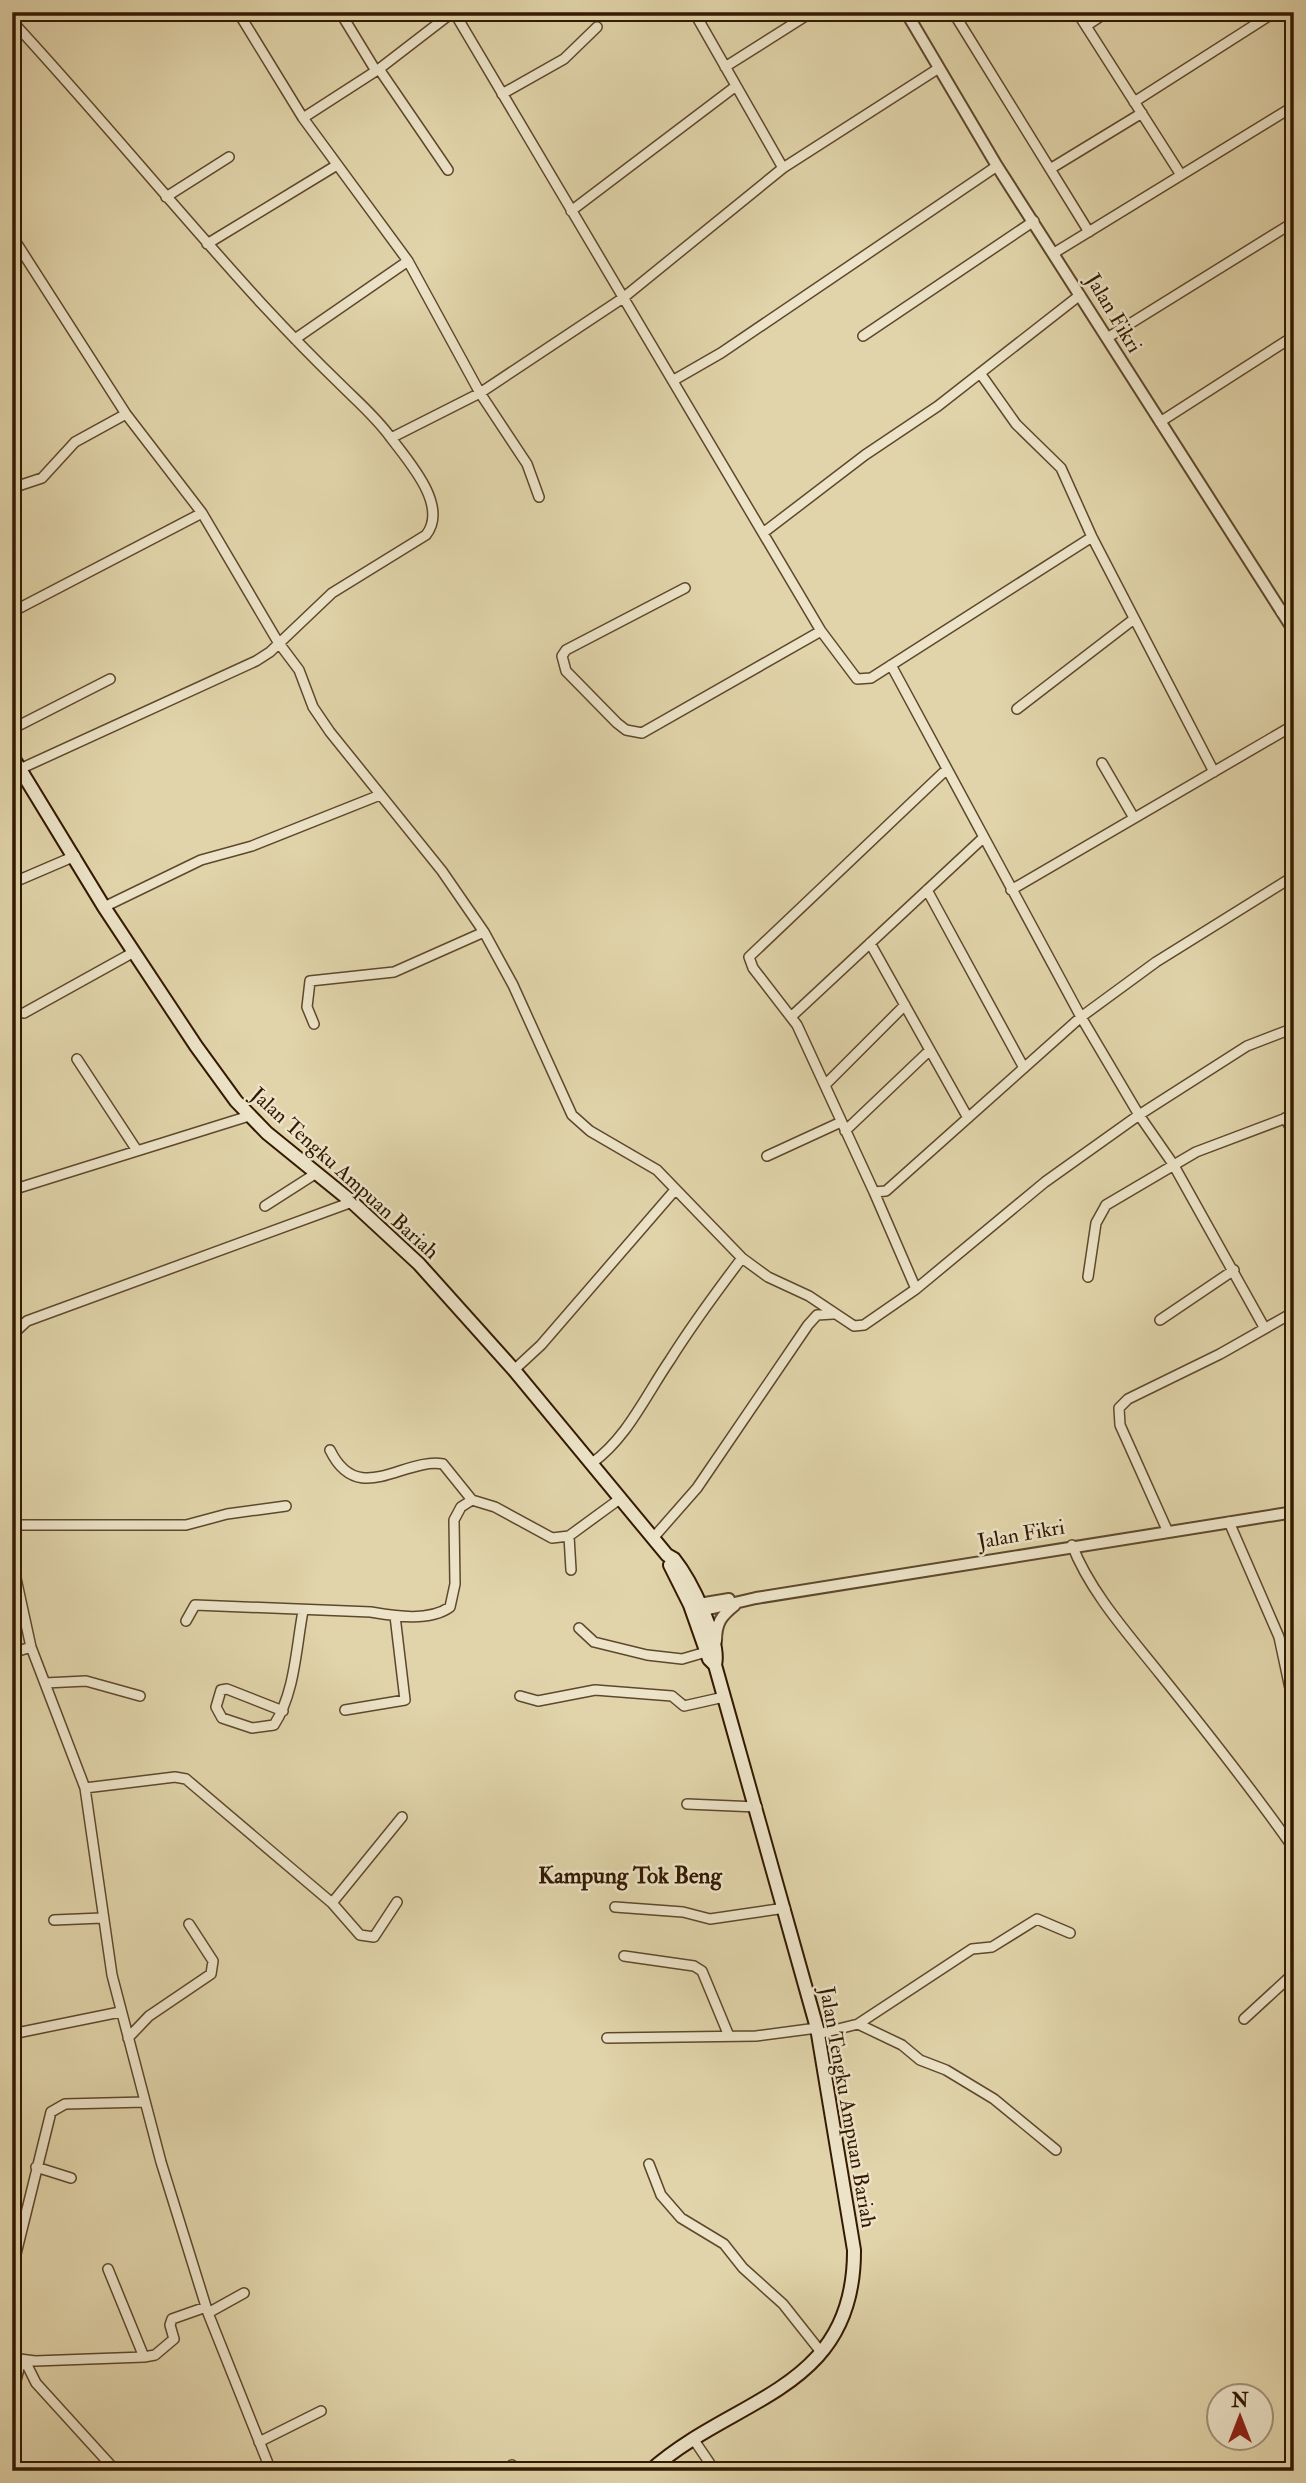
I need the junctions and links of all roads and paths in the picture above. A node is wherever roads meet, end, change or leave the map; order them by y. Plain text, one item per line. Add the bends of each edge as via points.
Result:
1 (19, 12) edge
2 (238, 12) edge
3 (340, 12) edge
4 (453, 12) edge
5 (694, 12) edge
6 (812, 12) edge
7 (906, 12) edge
8 (953, 12) edge
9 (1077, 12) edge
10 (1107, 12) edge
11 (1275, 12) edge
12 (12, 19) edge
13 (1086, 26) junction
14 (597, 27) dead end
15 (725, 67) junction
16 (939, 68) junction
17 (378, 70) junction
18 (737, 86) junction
19 (502, 94) junction
20 (1135, 102) junction
21 (1294, 106) edge
22 (1142, 113) junction
23 (303, 118) junction
24 (229, 157) dead end
25 (337, 165) junction
26 (997, 166) junction
27 (783, 168) junction
28 (1050, 169) junction
29 (448, 170) dead end
30 (1181, 175) junction
31 (166, 197) junction
32 (571, 211) junction
33 (1034, 221) junction
34 (1294, 222) edge
35 (1089, 232) junction
36 (12, 236) edge
37 (207, 244) junction
38 (1054, 253) junction
39 (408, 261) junction
40 (1080, 295) junction
41 (623, 298) junction
42 (863, 336) dead end
43 (1294, 336) edge
44 (1107, 338) junction
45 (295, 340) junction
46 (981, 373) junction
47 (674, 380) junction
48 (480, 393) junction
49 (126, 414) junction
50 (1160, 422) junction
51 (391, 438) junction
52 (12, 488) edge
53 (539, 497) dead end
54 (202, 513) junction
55 (764, 533) junction
56 (1092, 537) junction
57 (685, 588) dead end
58 (1294, 605) edge
59 (12, 612) edge
60 (1281, 612) junction
61 (1134, 619) junction
62 (821, 631) junction
63 (1294, 631) edge
64 (278, 642) junction
65 (891, 665) junction
66 (110, 679) dead end
67 (1017, 709) dead end
68 (1294, 725) edge
69 (12, 729) edge
70 (12, 756) edge
71 (1102, 763) dead end
72 (20, 769) junction
73 (947, 769) junction
74 (1214, 772) junction
75 (380, 795) junction
76 (1134, 818) junction
77 (983, 838) junction
78 (75, 856) junction
79 (1294, 876) edge
80 (12, 883) edge
81 (927, 890) junction
82 (1011, 890) junction
83 (104, 907) junction
84 (484, 932) junction
85 (870, 943) junction
86 (134, 952) junction
87 (905, 1005) junction
88 (24, 1013) dead end
89 (792, 1016) junction
90 (1082, 1017) junction
91 (314, 1024) dead end
92 (1294, 1028) edge
93 (930, 1050) junction
94 (76, 1059) dead end
95 (1024, 1068) junction
96 (825, 1085) junction
97 (1139, 1115) junction
98 (249, 1116) junction
99 (1289, 1116) edge
100 (968, 1118) junction
101 (843, 1126) junction
102 (1294, 1134) edge
103 (136, 1149) junction
104 (767, 1156) dead end
105 (1173, 1164) junction
106 (315, 1174) junction
107 (12, 1190) edge
108 (675, 1191) junction
109 (874, 1192) junction
110 (352, 1202) junction
111 (265, 1206) dead end
112 (742, 1258) junction
113 (1234, 1270) junction
114 (1088, 1277) dead end
115 (916, 1289) junction
116 (809, 1296) junction
117 (1294, 1312) edge
118 (839, 1315) junction
119 (1160, 1320) dead end
120 (808, 1325) junction
121 (1264, 1327) junction
122 (12, 1334) edge
123 (514, 1370) junction
124 (330, 1450) dead end
125 (592, 1463) junction
126 (621, 1498) junction
127 (472, 1500) junction
128 (286, 1506) dead end
129 (1294, 1512) edge
130 (1229, 1522) junction
131 (12, 1525) edge
132 (1168, 1532) junction
133 (569, 1536) junction
134 (654, 1537) junction
135 (1072, 1545) junction
136 (12, 1560) edge
137 (571, 1570) dead end
138 (756, 1598) junction
139 (737, 1604) junction
140 (696, 1608) junction
141 (303, 1611) junction
142 (395, 1616) junction
143 (186, 1621) dead end
144 (579, 1628) dead end
145 (31, 1647) junction
146 (12, 1653) edge
147 (713, 1658) junction
148 (45, 1683) junction
149 (140, 1696) dead end
150 (520, 1696) dead end
151 (724, 1697) junction
152 (1294, 1707) edge
153 (345, 1710) dead end
154 (283, 1711) junction
155 (85, 1788) junction
156 (687, 1804) dead end
157 (757, 1807) junction
158 (402, 1817) dead end
159 (1294, 1849) edge
160 (397, 1902) dead end
161 (331, 1903) junction
162 (615, 1907) dead end
163 (785, 1908) junction
164 (102, 1918) junction
165 (54, 1920) dead end
166 (190, 1923) dead end
167 (1070, 1933) dead end
168 (624, 1956) dead end
169 (1294, 1973) edge
170 (120, 2012) junction
171 (1244, 2019) dead end
172 (858, 2024) junction
173 (817, 2031) junction
174 (12, 2034) edge
175 (729, 2036) junction
176 (128, 2038) junction
177 (607, 2038) dead end
178 (145, 2102) junction
179 (1056, 2150) dead end
180 (649, 2164) dead end
181 (36, 2167) junction
182 (71, 2178) dead end
183 (15, 2262) dead end
184 (108, 2269) dead end
185 (244, 2293) dead end
186 (207, 2310) junction
187 (821, 2352) junction
188 (144, 2357) junction
189 (19, 2360) edge
190 (12, 2397) edge
191 (321, 2411) dead end
192 (694, 2440) junction
193 (259, 2442) junction
194 (116, 2471) edge
195 (271, 2471) edge
196 (650, 2471) edge
197 (715, 2471) edge

1 - 12 street
2 - 23 street
3 - 17 street
4 - 17 street
4 - 19 street
5 - 15 street
6 - 15 street
7 - 16 street, Jalan Fikri
8 - 28 street
9 - 13 street
10 - 13 street
11 - 20 street
12 - 31 street
13 - 20 street
14 - 19 street via 564,60
15 - 18 street
16 - 26 street, Jalan Fikri
16 - 27 street
17 - 23 street
17 - 29 street
18 - 27 street
18 - 32 street
19 - 32 street
20 - 22 street
21 - 30 street
22 - 28 street
22 - 30 street
23 - 25 street
24 - 31 street
25 - 37 street
25 - 39 street
26 - 33 street, Jalan Fikri
26 - 47 street
27 - 41 street
28 - 35 street
30 - 35 street
31 - 37 street
32 - 41 street
33 - 38 street, Jalan Fikri
33 - 42 street
34 - 44 street
35 - 38 street
36 - 49 street
37 - 45 street
38 - 40 street, Jalan Fikri
39 - 45 street
39 - 48 street
40 - 44 street, Jalan Fikri
40 - 46 street
41 - 47 street
41 - 48 street
43 - 50 street
44 - 50 street, Jalan Fikri
45 - 51 street
46 - 55 street
46 - 56 street via 1016,424 1058,463
47 - 55 street
48 - 51 street
48 - 53 street via 527,464
49 - 52 street via 75,442 42,478
49 - 54 street
50 - 60 street, Jalan Fikri
51 - 64 street via 432,503 432,527 332,593
54 - 59 street
54 - 64 street
55 - 62 street
56 - 61 street
56 - 65 street
57 - 62 street via 562,656 566,671 625,730 642,733
58 - 60 street
60 - 63 street, Jalan Fikri
61 - 67 street
61 - 74 street
62 - 65 street via 857,679 871,678
64 - 72 street via 256,661
64 - 75 street via 299,670 313,707
65 - 73 street
66 - 69 street
68 - 74 street
70 - 72 main road, Jalan Tengku Ampuan Bariah
71 - 76 street
72 - 78 main road, Jalan Tengku Ampuan Bariah
73 - 77 street
73 - 89 street via 753,951 749,961 753,968
74 - 76 street
75 - 83 street via 252,846 201,860
75 - 84 street
76 - 82 street
77 - 81 street
77 - 82 street
78 - 80 street
78 - 83 main road, Jalan Tengku Ampuan Bariah
79 - 90 street via 1156,962
81 - 85 street
81 - 95 street
82 - 90 street
83 - 86 main road, Jalan Tengku Ampuan Bariah
84 - 91 street via 394,972 313,980 308,985 307,1007
84 - 108 street via 572,1115 590,1131 649,1164
85 - 87 street
85 - 89 street
86 - 88 street
86 - 98 main road, Jalan Tengku Ampuan Bariah via 195,1046
87 - 93 street
87 - 96 street
89 - 96 street
90 - 95 street
90 - 97 street
92 - 97 street via 1247,1046
93 - 100 street
93 - 101 street
94 - 103 street
95 - 100 street
96 - 101 street
97 - 105 street
97 - 115 street via 1045,1182
98 - 103 street
98 - 106 main road, Jalan Tengku Ampuan Bariah
99 - 102 street
99 - 105 street
100 - 109 street via 886,1191
101 - 104 street
101 - 109 street
103 - 107 street
105 - 113 street
105 - 114 street via 1118,1196 1100,1213
106 - 110 main road, Jalan Tengku Ampuan Bariah
106 - 111 street
108 - 112 street
108 - 123 street
109 - 115 street
110 - 122 street via 37,1317
110 - 123 main road, Jalan Tengku Ampuan Bariah via 419,1264
112 - 116 street via 768,1277
112 - 125 street via 694,1322 624,1432
113 - 119 street
113 - 121 street
115 - 118 street via 864,1325 854,1326
116 - 118 street
116 - 120 street
117 - 121 street
118 - 120 street via 817,1315
120 - 134 street via 697,1488
121 - 132 street via 1119,1408 1120,1425
123 - 125 main road, Jalan Tengku Ampuan Bariah
124 - 127 street via 346,1470 366,1478 387,1477 431,1462 443,1464
125 - 126 main road, Jalan Tengku Ampuan Bariah
126 - 133 street
126 - 134 main road, Jalan Tengku Ampuan Bariah
127 - 133 street via 516,1516 541,1534
127 - 142 street via 454,1520 455,1584 450,1607 441,1614
128 - 131 street via 186,1525
129 - 130 street, Jalan Fikri
130 - 132 street, Jalan Fikri
130 - 152 street via 1279,1637
132 - 135 street, Jalan Fikri
133 - 137 street
134 - 140 main road, Jalan Tengku Ampuan Bariah via 680,1566
135 - 138 street, Jalan Fikri
135 - 159 street via 1080,1565 1132,1639
136 - 145 street
138 - 139 street, Jalan Fikri
138 - 140 street, Jalan Fikri
139 - 140 street, Jalan Fikri
139 - 147 street via 722,1615 716,1627
140 - 147 main road, Jalan Tengku Ampuan Bariah
141 - 142 street
141 - 143 street via 195,1605
141 - 154 street
142 - 153 street via 405,1700
144 - 147 street via 594,1642 647,1655
145 - 146 street
145 - 148 street
147 - 151 main road, Jalan Tengku Ampuan Bariah
148 - 149 street via 86,1681
148 - 155 street
150 - 151 street via 538,1701 595,1690 621,1691 672,1696 684,1706
151 - 157 main road, Jalan Tengku Ampuan Bariah
154 - 154 street via 227,1689 221,1690 216,1707 222,1718 261,1729 274,1725
155 - 161 street via 186,1779
155 - 164 street
156 - 157 street
157 - 163 main road, Jalan Tengku Ampuan Bariah
158 - 161 street
160 - 161 street via 374,1937 368,1938 360,1936
162 - 163 street via 683,1912 710,1919
163 - 173 main road, Jalan Tengku Ampuan Bariah
164 - 165 street
164 - 170 street
166 - 176 street via 212,1961 211,1974 149,2016
167 - 172 street via 1037,1919 992,1947 972,1949
168 - 175 street via 695,1966 702,1971
169 - 171 street
170 - 174 street
170 - 176 street
172 - 173 street
172 - 179 street via 994,2099
173 - 175 street
173 - 187 main road, Jalan Tengku Ampuan Bariah via 854,2250 850,2300 842,2322
175 - 177 street
176 - 178 street
178 - 181 street via 57,2106 51,2112
178 - 186 street
180 - 187 street via 661,2194 681,2218 724,2244 783,2304
181 - 182 street
181 - 183 street
184 - 188 street
185 - 186 street
186 - 188 street via 172,2319 173,2342
186 - 193 street
187 - 192 main road, Jalan Tengku Ampuan Bariah via 765,2399
188 - 189 street
189 - 190 street
189 - 194 street
191 - 193 street
192 - 196 main road, Jalan Tengku Ampuan Bariah
192 - 197 street
193 - 195 street

